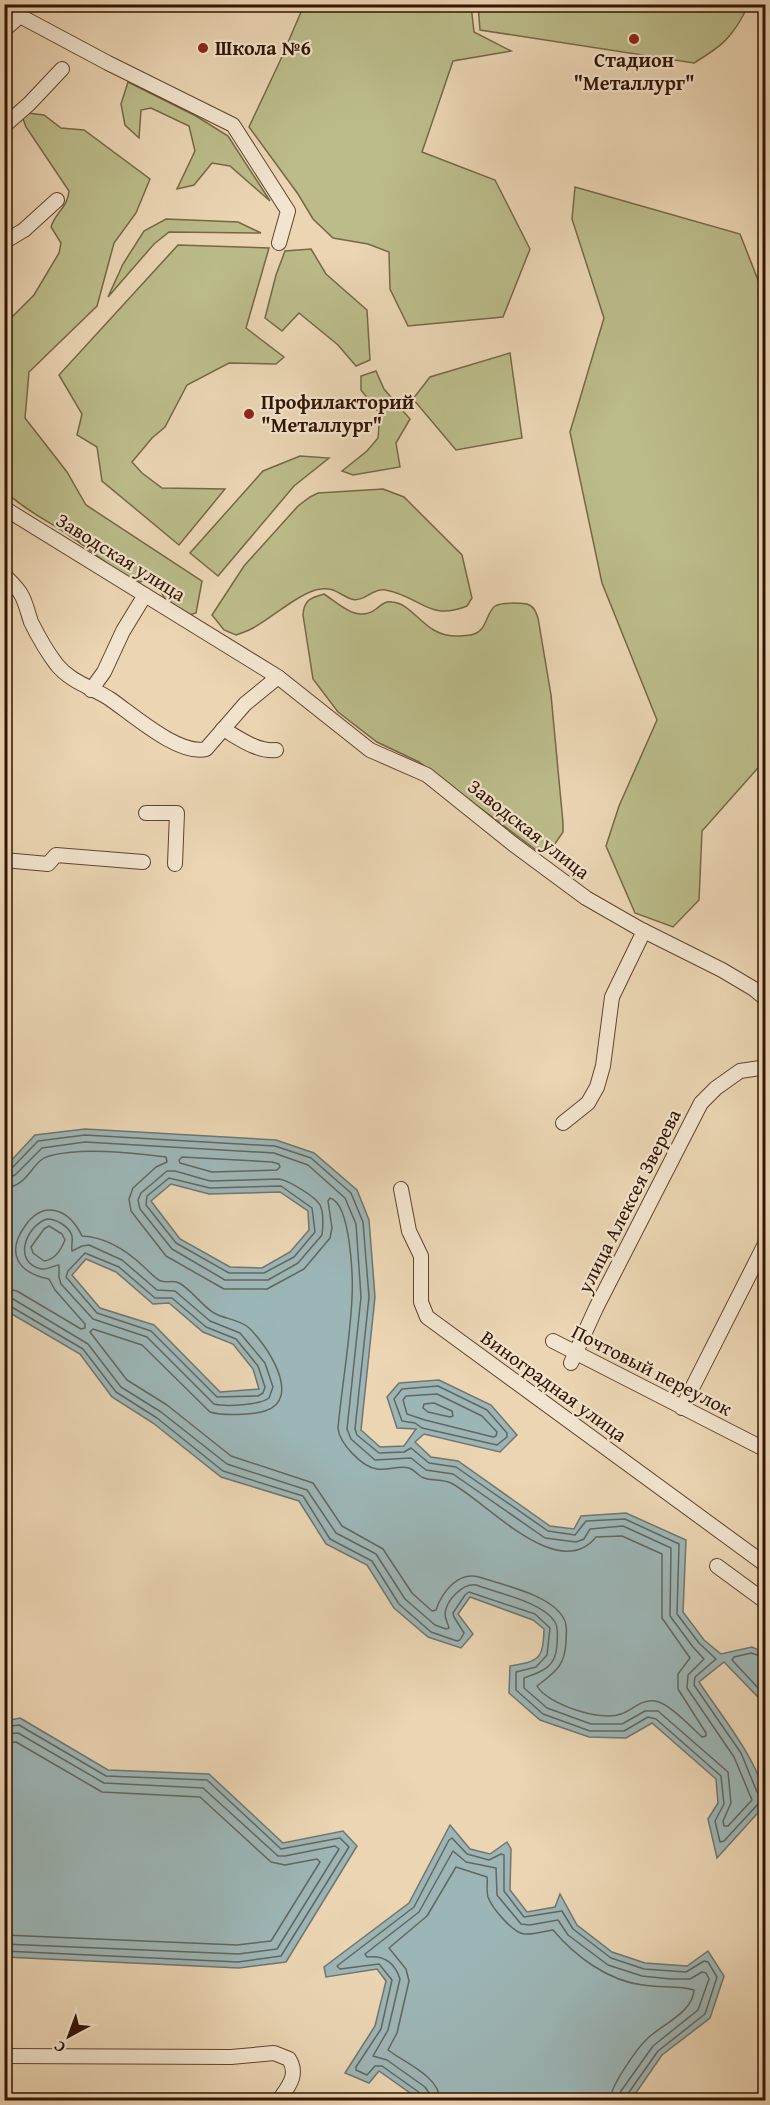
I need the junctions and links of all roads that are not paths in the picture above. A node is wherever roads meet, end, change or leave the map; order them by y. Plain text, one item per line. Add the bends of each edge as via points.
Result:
1 (19, 10) edge
2 (4, 30) edge
3 (62, 69) dead end
4 (4, 126) edge
5 (57, 200) dead end
6 (4, 242) edge
7 (279, 243) dead end
8 (4, 508) edge
9 (4, 575) edge
10 (145, 595) junction
11 (278, 677) junction
12 (91, 690) junction
13 (223, 729) junction
14 (276, 750) dead end
15 (146, 813) dead end
16 (4, 860) edge
17 (143, 862) dead end
18 (175, 864) dead end
19 (644, 931) junction
20 (765, 999) edge
21 (765, 1067) edge
22 (563, 1123) dead end
23 (401, 1189) dead end
24 (765, 1242) edge
25 (553, 1341) dead end
26 (574, 1358) junction
27 (682, 1408) junction
28 (765, 1450) edge
29 (765, 1565) edge
30 (717, 1566) dead end
31 (765, 1602) edge
32 (4, 2056) edge
33 (279, 2100) edge

1 - 2 street
1 - 7 street via 108,63 233,125 288,211
3 - 4 street
5 - 6 street via 24,230
8 - 10 street, Заводская улица
9 - 12 street via 22,596 30,620 57,664 72,680
10 - 11 street, Заводская улица
10 - 12 street
11 - 13 street via 245,704
11 - 19 street, Заводская улица via 364,746 427,775 576,892
12 - 13 street via 193,750 206,749
13 - 14 street via 256,747
15 - 18 street via 177,813
16 - 17 street via 48,864 56,855
19 - 20 street, Заводская улица via 722,970
19 - 22 street via 612,997 597,1087 588,1103
21 - 26 street, улица Алексея Зверева via 740,1071 701,1103
23 - 29 street, Виноградная улица via 409,1231 421,1256 421,1302 427,1317
24 - 27 street
25 - 26 street, Почтовый переулок
26 - 27 street, Почтовый переулок
27 - 28 street, Почтовый переулок
30 - 31 street
32 - 33 street via 231,2057 274,2053 289,2059 294,2073

